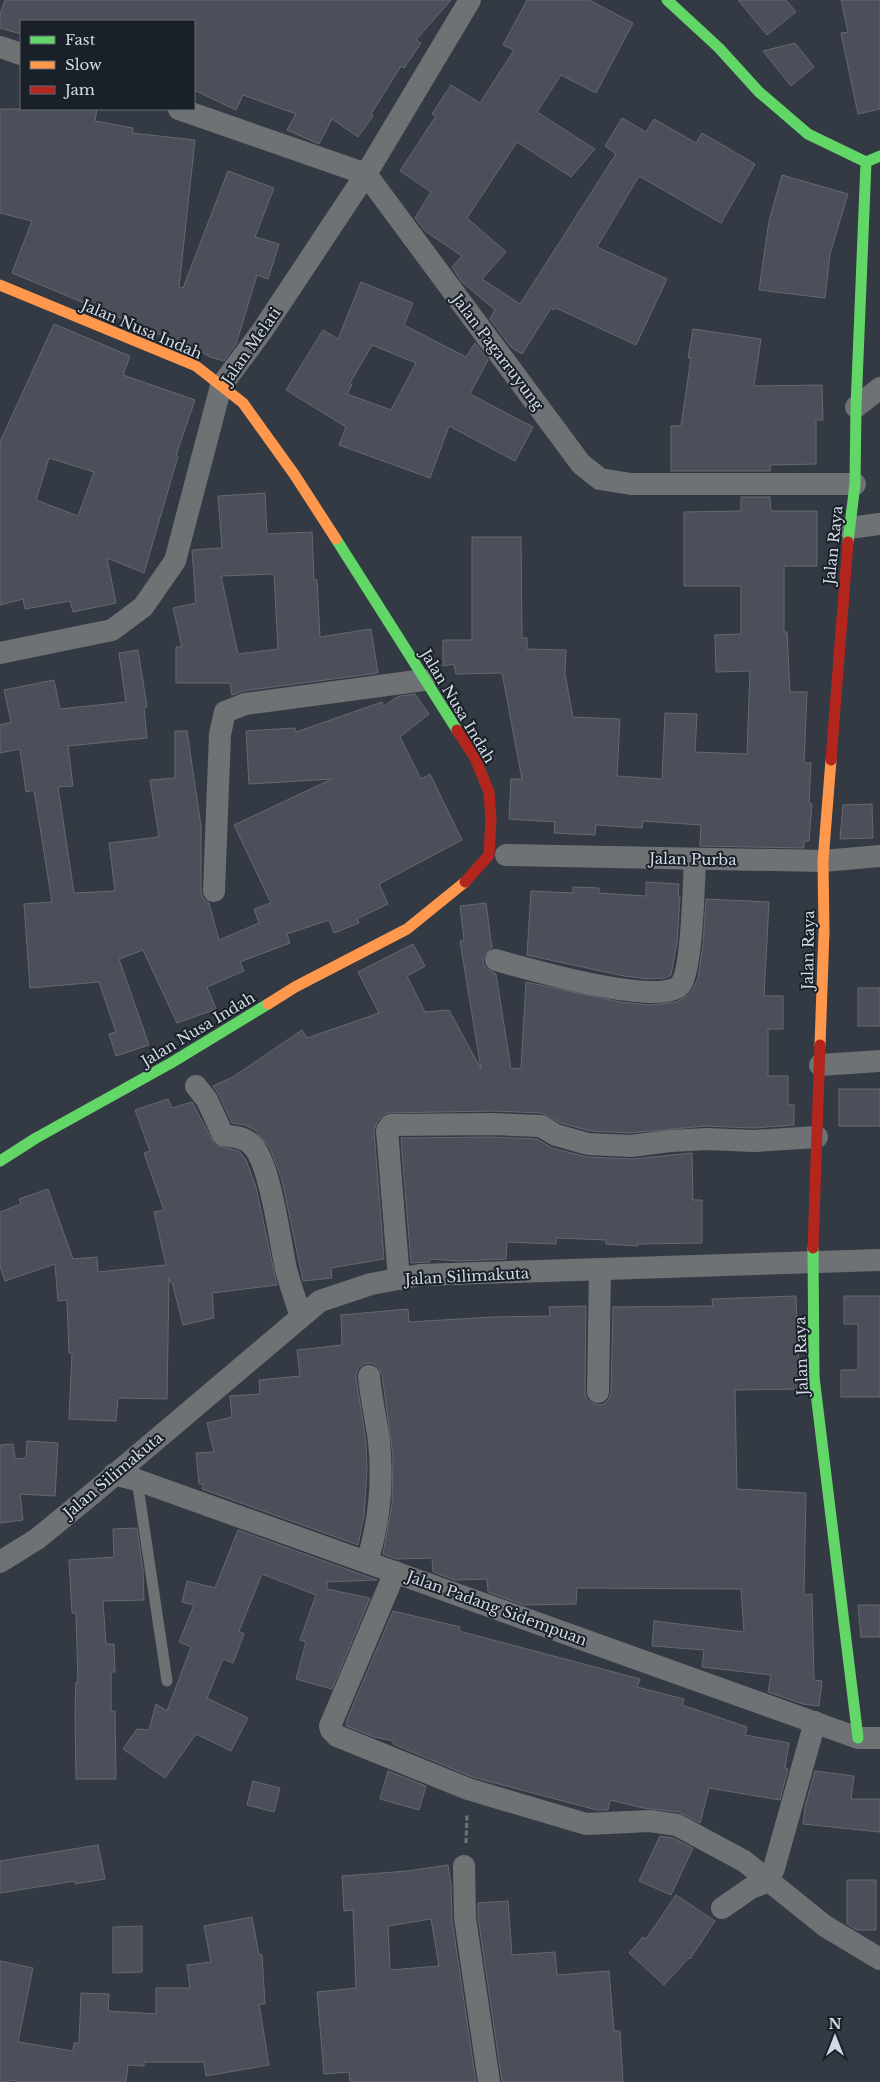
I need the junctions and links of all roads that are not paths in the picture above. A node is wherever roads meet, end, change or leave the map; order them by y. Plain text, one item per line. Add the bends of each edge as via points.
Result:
1 (470, 0) edge
2 (667, 0) edge
3 (0, 47) edge
4 (20, 54) edge
5 (182, 110) edge
6 (880, 156) edge
7 (866, 162) junction
8 (366, 174) junction
9 (0, 285) edge
10 (221, 386) junction
11 (880, 388) edge
12 (856, 407) junction
13 (855, 484) junction
14 (880, 524) edge
15 (849, 528) junction
16 (0, 653) edge
17 (424, 680) junction
18 (506, 856) dead end
19 (880, 856) edge
20 (695, 859) junction
21 (823, 862) junction
22 (214, 891) dead end
23 (496, 960) dead end
24 (880, 1061) edge
25 (820, 1065) junction
26 (196, 1086) dead end
27 (817, 1137) junction
28 (0, 1162) edge
29 (880, 1260) edge
30 (813, 1262) junction
31 (600, 1269) junction
32 (399, 1279) junction
33 (301, 1317) junction
34 (369, 1376) dead end
35 (598, 1392) dead end
36 (114, 1474) junction
37 (137, 1480) junction
38 (0, 1562) edge
39 (368, 1562) junction
40 (395, 1572) junction
41 (167, 1681) dead end
42 (815, 1722) junction
43 (869, 1738) edge
44 (465, 1858) road end
45 (768, 1881) junction
46 (722, 1908) dead end
47 (880, 1958) edge
48 (490, 2082) edge

1 - 8 street, Jalan Melati
2 - 7 street via 719,48 759,92 808,134
3 - 4 street
5 - 8 street
6 - 7 street
7 - 12 street, Jalan Raya
8 - 10 street, Jalan Melati via 262,331
8 - 13 street, Jalan Pagarruyung via 581,464 600,479 630,484
9 - 10 street, Jalan Nusa Indah via 196,366
10 - 16 street, Jalan Melati via 175,561 143,607 112,630
10 - 17 street, Jalan Nusa Indah via 243,403 294,474
11 - 12 street
12 - 13 street, Jalan Raya
13 - 15 street, Jalan Raya
14 - 15 street
15 - 21 street, Jalan Raya
17 - 22 street via 245,704 225,712 220,734
17 - 28 street, Jalan Nusa Indah via 475,758 489,792 489,855 469,878 407,929 295,987 171,1064 36,1138
18 - 20 street, Jalan Purba
19 - 21 street, Jalan Purba
20 - 21 street, Jalan Purba
20 - 23 street via 690,947 682,984 673,991 647,993 563,978
21 - 25 street, Jalan Raya
24 - 25 street
25 - 27 street, Jalan Raya
26 - 33 street via 207,1100 223,1135 245,1139 260,1155
27 - 30 street, Jalan Raya
27 - 32 street via 754,1141 707,1139 630,1146 588,1144 556,1135 541,1126 391,1125 387,1130
29 - 30 street, Jalan Silimakuta
30 - 31 street, Jalan Silimakuta
30 - 43 street, Jalan Raya via 814,1378
31 - 32 street, Jalan Silimakuta via 420,1275
31 - 35 street
32 - 33 street, Jalan Silimakuta via 371,1284 320,1301
33 - 36 street, Jalan Silimakuta
34 - 39 street via 379,1440 379,1503
36 - 37 street, Jalan Padang Sidempuan
36 - 38 street, Jalan Silimakuta via 37,1539
37 - 39 street, Jalan Padang Sidempuan
37 - 41 lane
39 - 40 street, Jalan Padang Sidempuan
40 - 42 street, Jalan Padang Sidempuan
40 - 45 street via 330,1726 337,1736 468,1789 586,1824 650,1821 677,1825 744,1861
42 - 43 street, Jalan Padang Sidempuan
42 - 45 street
44 - 48 street via 465,1918
45 - 46 street via 751,1888
45 - 47 street via 826,1926

